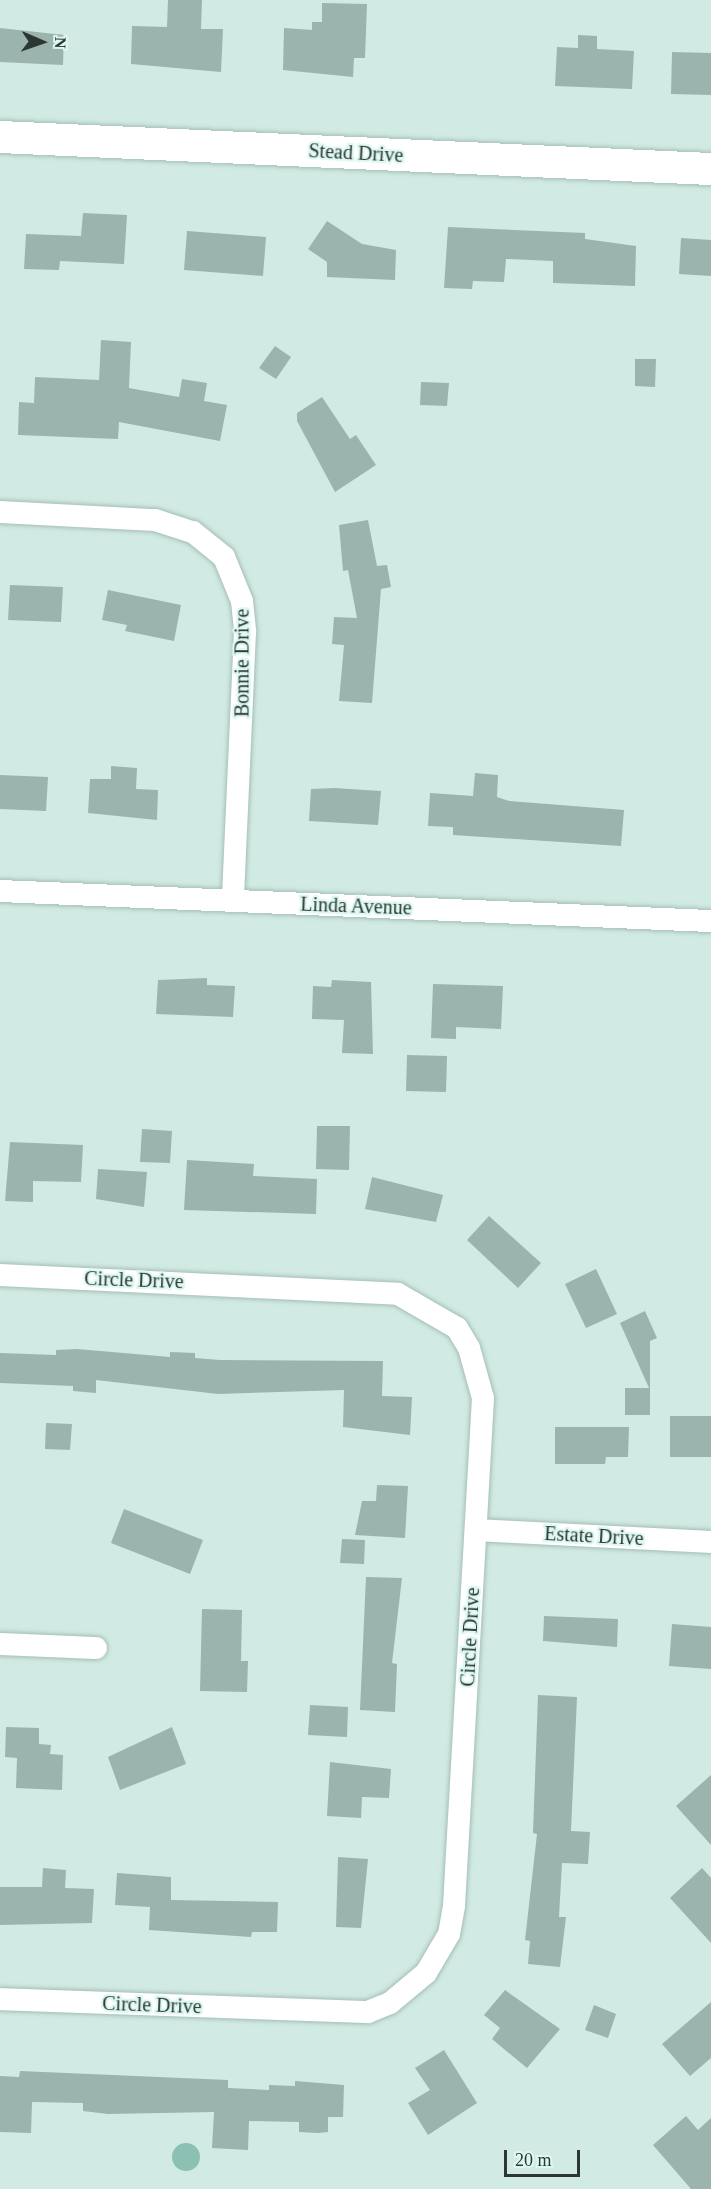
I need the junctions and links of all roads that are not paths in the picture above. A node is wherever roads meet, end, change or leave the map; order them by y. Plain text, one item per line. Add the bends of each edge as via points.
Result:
1 (0, 137) edge
2 (711, 169) edge
3 (0, 512) edge
4 (0, 891) edge
5 (233, 901) junction
6 (711, 921) edge
7 (0, 1275) edge
8 (477, 1530) junction
9 (711, 1542) edge
10 (0, 1644) edge
11 (96, 1648) dead end
12 (0, 1999) edge

1 - 2 street, Stead Drive
3 - 5 street, Bonnie Drive via 155,520 194,532 224,557 243,601 245,632
4 - 5 street, Linda Avenue
5 - 6 street, Linda Avenue
7 - 8 street, Circle Drive via 371,1290 423,1305 457,1328 478,1373 483,1398
8 - 9 street, Estate Drive
8 - 12 street, Circle Drive via 454,1906 439,1953 410,1990 368,2012 343,2013
10 - 11 street

